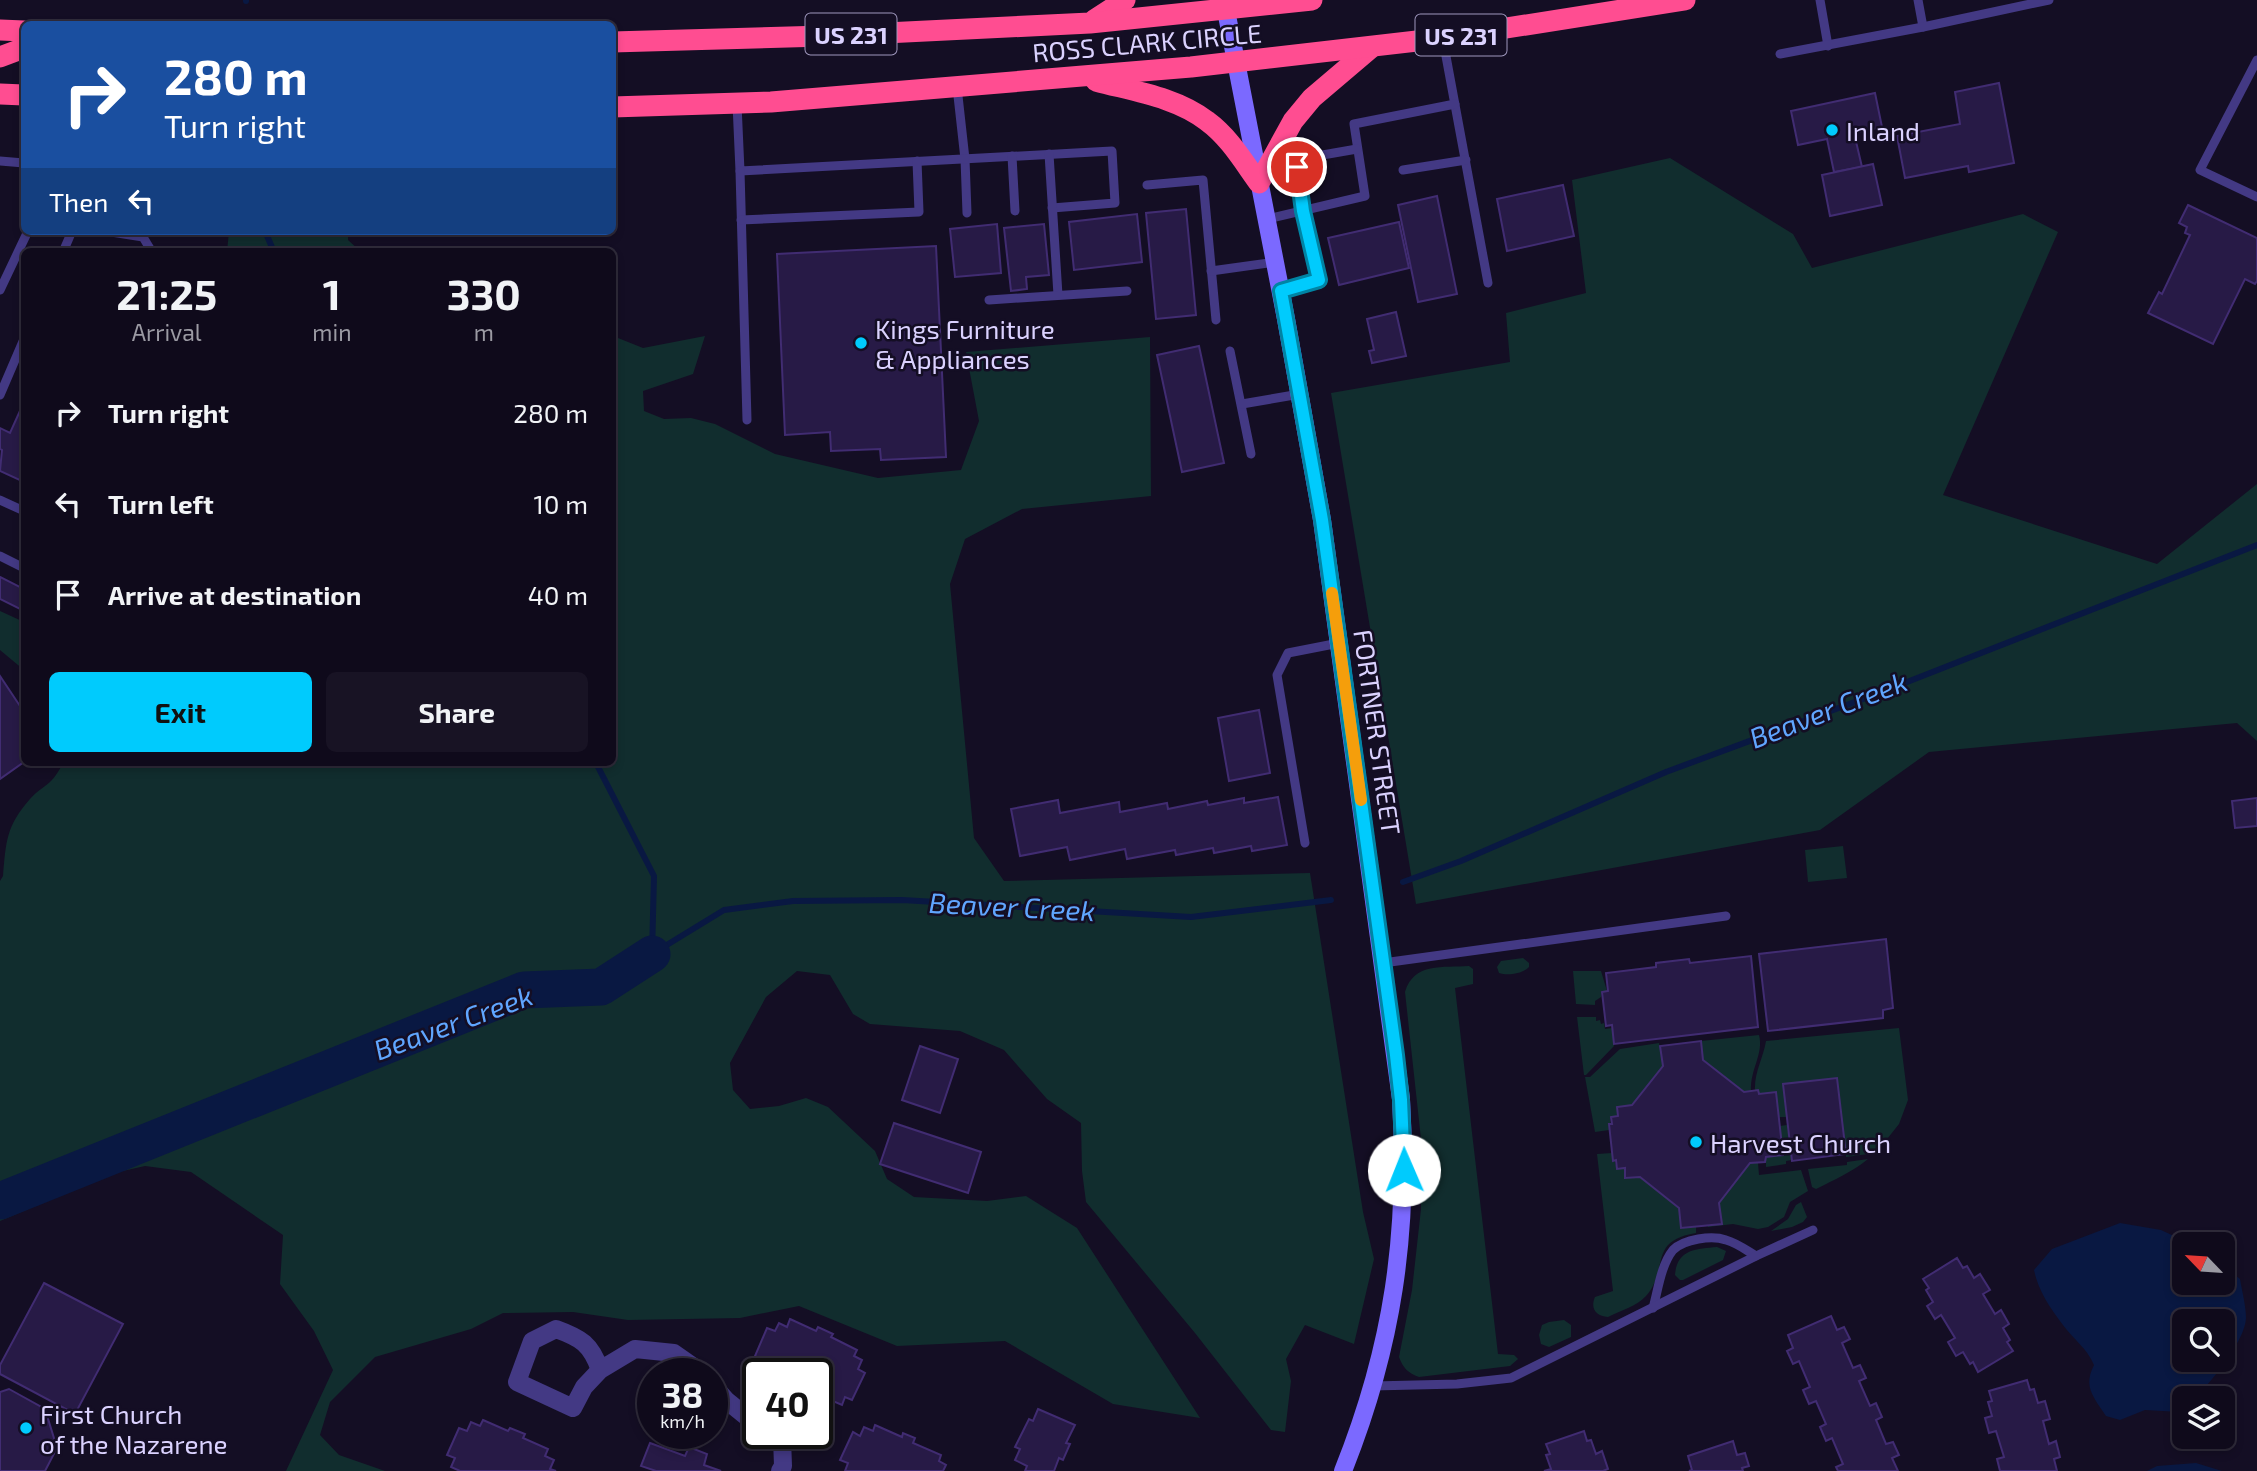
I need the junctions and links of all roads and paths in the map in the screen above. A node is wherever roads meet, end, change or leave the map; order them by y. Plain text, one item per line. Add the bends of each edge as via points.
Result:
1 (1125, 0) edge
2 (1312, 0) edge
3 (1685, 0) edge
4 (1820, 0) edge
5 (1918, 0) edge
6 (2049, 0) edge
7 (1225, 5) edge
8 (1090, 23) junction
9 (1923, 27) junction
10 (0, 30) edge
11 (21, 31) edge
12 (1443, 38) junction
13 (616, 42) edge
14 (1828, 46) junction
15 (1372, 47) junction
16 (21, 49) edge
17 (1780, 54) dead end
18 (0, 57) edge
19 (2257, 60) edge
20 (1236, 62) junction
21 (1082, 77) junction
22 (957, 87) junction
23 (0, 94) edge
24 (21, 95) edge
25 (737, 104) junction
26 (1455, 104) junction
27 (616, 107) edge
28 (1357, 149) junction
29 (1049, 154) junction
30 (1012, 156) junction
31 (965, 159) junction
32 (1465, 160) junction
33 (0, 161) edge
34 (918, 161) junction
35 (21, 163) edge
36 (1403, 170) dead end
37 (740, 171) junction
38 (1259, 183) junction
39 (1147, 185) dead end
40 (2257, 197) edge
41 (1052, 208) junction
42 (1015, 211) dead end
43 (1303, 211) junction
44 (967, 213) dead end
45 (1267, 219) junction
46 (741, 220) junction
47 (26, 235) edge
48 (130, 235) edge
49 (150, 248) edge
50 (1275, 262) junction
51 (1211, 271) junction
52 (1488, 283) dead end
53 (0, 290) edge
54 (1127, 290) dead end
55 (1281, 291) junction
56 (1058, 295) junction
57 (989, 300) dead end
58 (1216, 320) dead end
59 (21, 346) edge
60 (1230, 351) dead end
61 (1300, 394) junction
62 (0, 395) edge
63 (1242, 404) junction
64 (747, 420) dead end
65 (1251, 454) dead end
66 (0, 500) edge
67 (21, 510) edge
68 (0, 556) edge
69 (21, 566) edge
70 (1339, 643) junction
71 (1305, 843) dead end
72 (1726, 916) dead end
73 (1383, 963) junction
74 (1813, 1230) dead end
75 (1756, 1256) junction
76 (1653, 1308) junction
77 (681, 1358) edge
78 (600, 1370) junction
79 (1373, 1386) junction
80 (728, 1402) edge
81 (742, 1413) edge
82 (782, 1449) edge
83 (780, 1471) edge
84 (1343, 1471) edge

1 - 8 highway
2 - 7 highway, ROSS CLARK CIRCLE / US 231
3 - 12 highway, ROSS CLARK CIRCLE / US 231
4 - 14 lane
5 - 9 lane
6 - 9 lane
7 - 8 highway, ROSS CLARK CIRCLE / US 231
7 - 20 street, FORTNER STREET
8 - 13 highway, ROSS CLARK CIRCLE / US 231
9 - 14 lane
10 - 11 highway
12 - 15 highway, ROSS CLARK CIRCLE / US 231
12 - 26 lane
14 - 17 lane
15 - 20 highway, ROSS CLARK CIRCLE / US 231
15 - 38 highway via 1312,98 1293,121
16 - 18 highway
19 - 40 lane via 2200,170
20 - 21 highway, ROSS CLARK CIRCLE / US 231
20 - 38 street, FORTNER STREET
21 - 22 highway, ROSS CLARK CIRCLE / US 231
21 - 38 highway via 1189,109 1228,141
22 - 25 highway, ROSS CLARK CIRCLE / US 231
22 - 31 lane
23 - 24 highway
25 - 27 highway, ROSS CLARK CIRCLE / US 231
25 - 37 lane
26 - 28 lane via 1354,124
26 - 32 lane
28 - 43 lane via 1311,157 1297,167
28 - 43 lane via 1365,196
29 - 30 lane
29 - 41 lane
29 - 41 lane via 1112,151 1115,203
30 - 31 lane
30 - 42 lane
31 - 34 lane
31 - 44 lane
32 - 36 lane
32 - 52 lane
33 - 35 lane
34 - 37 lane
34 - 46 lane via 919,212
37 - 46 lane
38 - 45 street, FORTNER STREET
39 - 51 lane via 1203,180
41 - 56 lane
43 - 45 lane
43 - 55 lane via 1319,280
45 - 50 street, FORTNER STREET
46 - 64 lane
47 - 53 lane
48 - 49 lane via 143,237
50 - 51 lane
50 - 55 street, FORTNER STREET
51 - 58 lane
54 - 56 lane
55 - 61 street, FORTNER STREET
56 - 57 lane
59 - 62 lane
60 - 63 lane
61 - 63 lane
61 - 70 street, FORTNER STREET
63 - 65 lane
66 - 67 lane
68 - 69 lane
70 - 71 lane via 1288,653 1277,675
70 - 73 street, FORTNER STREET
72 - 73 lane
73 - 79 street, FORTNER STREET via 1401,1100 1404,1193 1391,1310
74 - 75 lane
75 - 76 lane
75 - 76 lane via 1718,1238 1686,1242 1674,1249 1667,1261
76 - 79 lane via 1511,1378
77 - 78 street via 674,1353 635,1349
78 - 78 street via 573,1408 517,1382 532,1341 556,1329 579,1337 594,1354
79 - 84 street, FORTNER STREET
80 - 81 street
82 - 83 street

